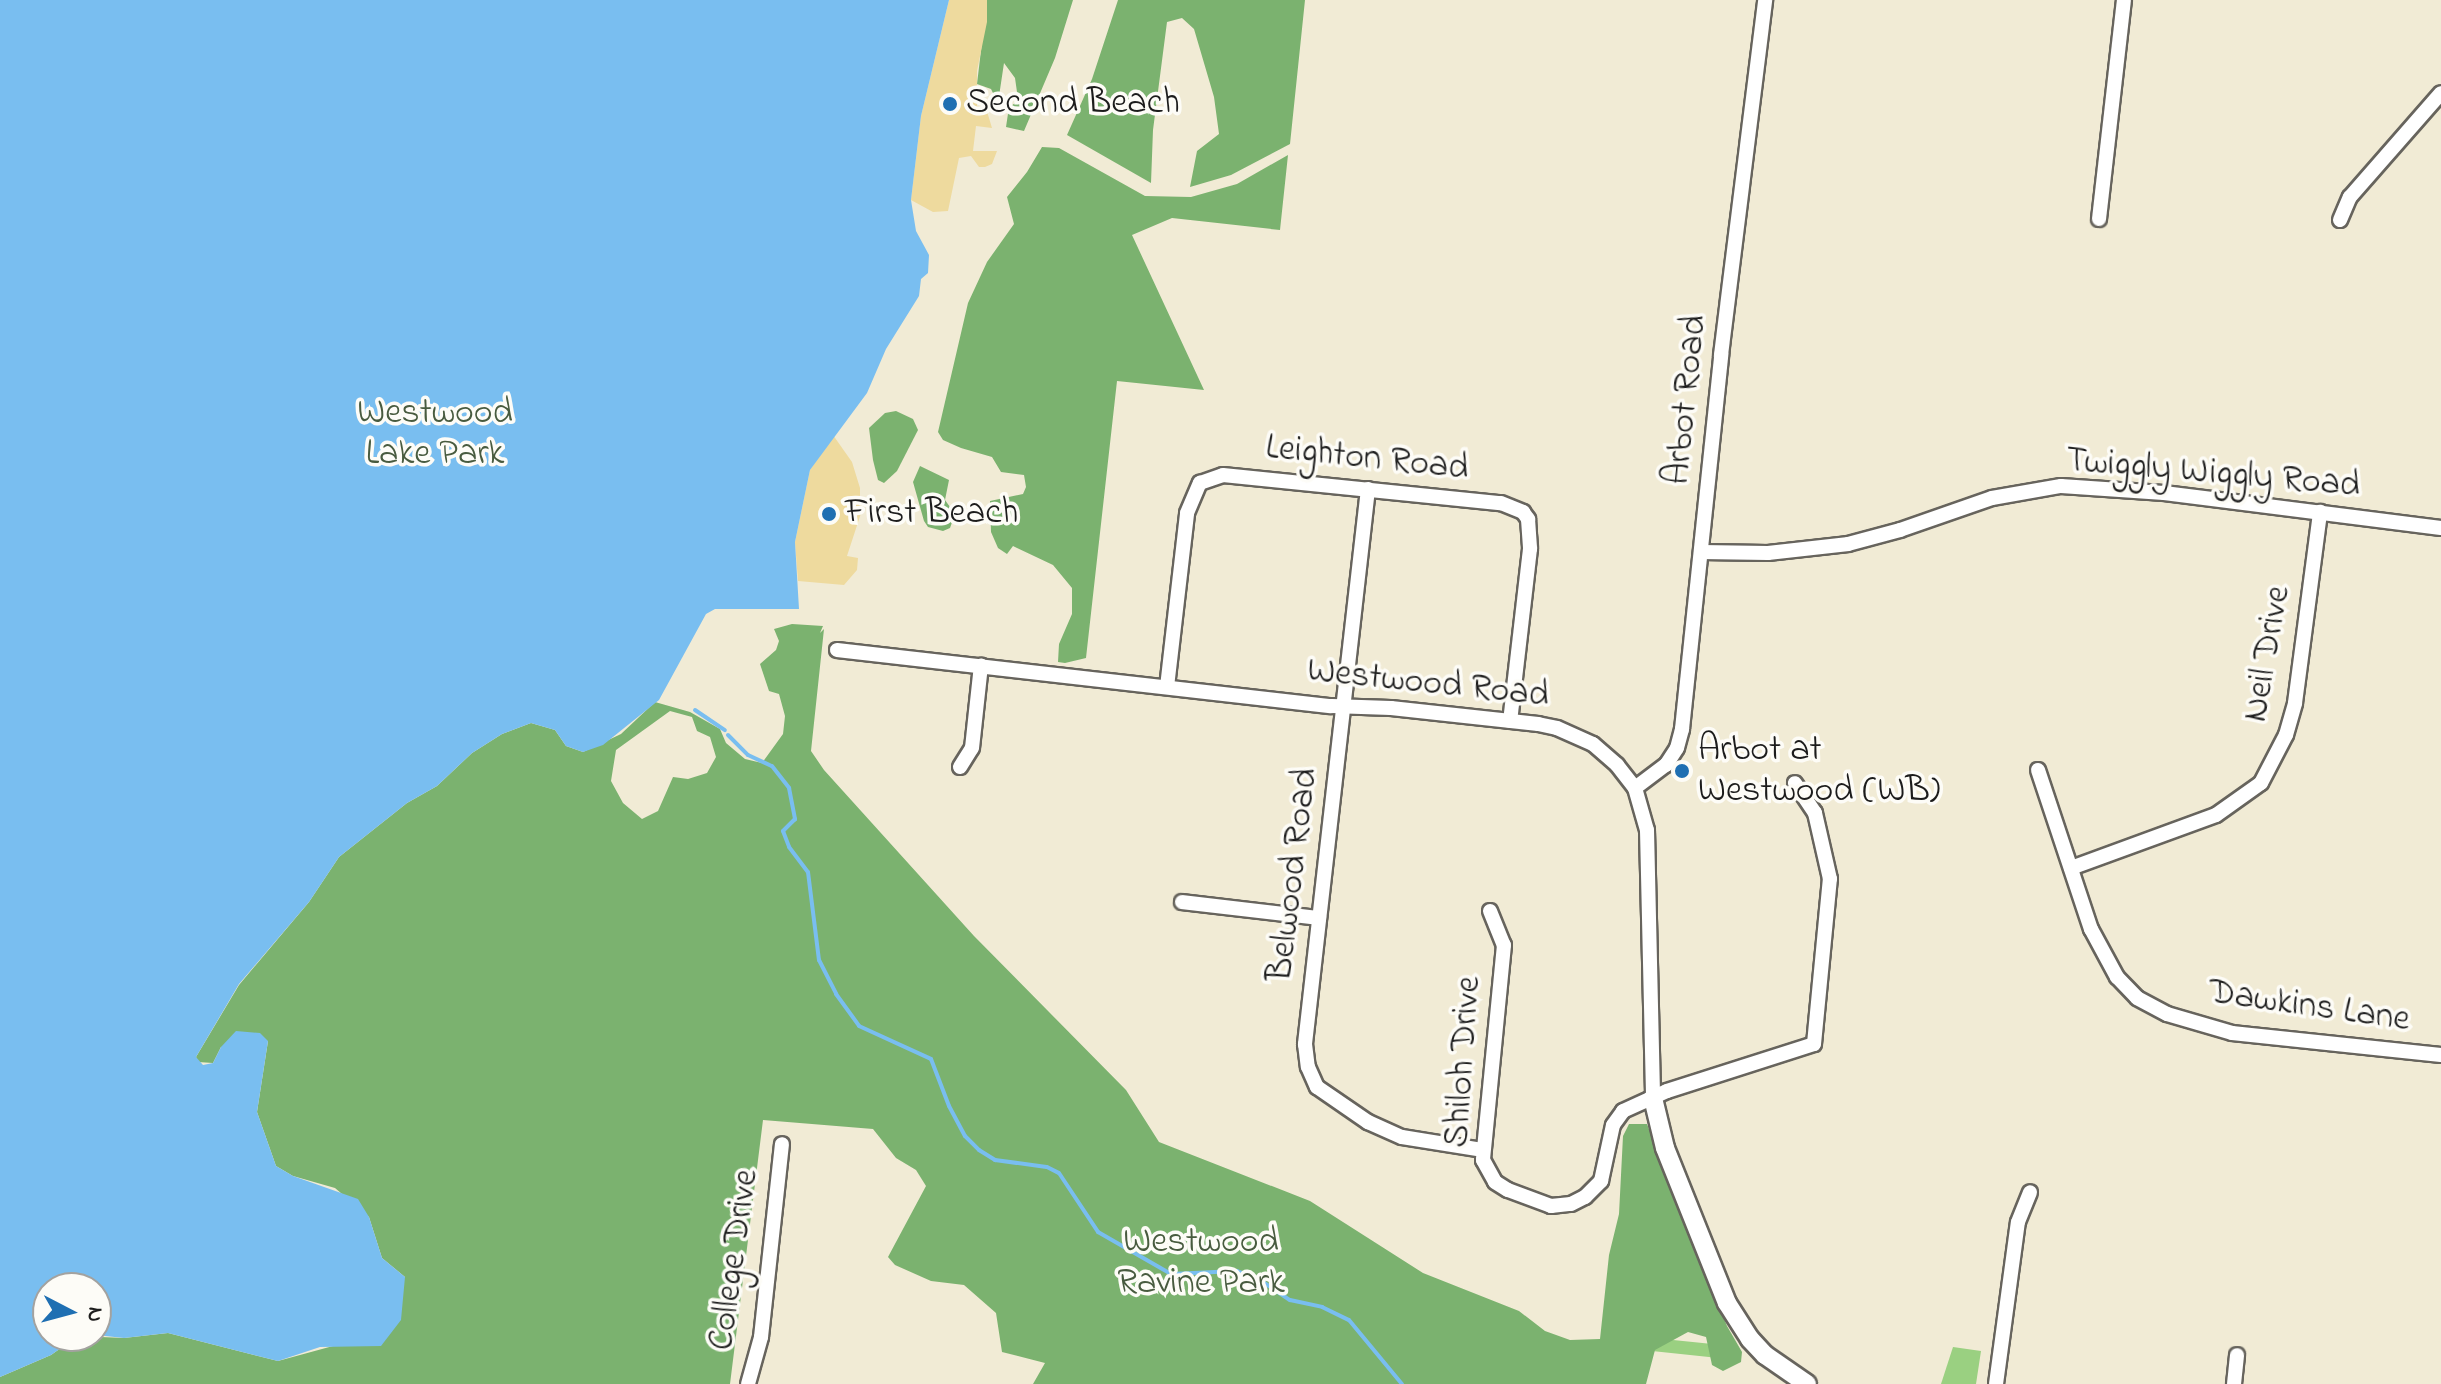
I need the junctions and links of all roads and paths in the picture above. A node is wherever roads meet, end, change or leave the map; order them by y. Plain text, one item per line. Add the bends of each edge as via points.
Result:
1 (1765, 0) edge
2 (2124, 0) edge
3 (2441, 93) edge
4 (2099, 219) dead end
5 (2340, 220) dead end
6 (1368, 489) junction
7 (2320, 512) junction
8 (2441, 528) edge
9 (1701, 552) junction
10 (837, 650) dead end
11 (981, 665) junction
12 (1167, 687) junction
13 (1343, 706) junction
14 (1510, 721) junction
15 (960, 767) dead end
16 (2038, 770) dead end
17 (1795, 783) dead end
18 (1635, 788) junction
19 (2071, 868) junction
20 (1182, 902) dead end
21 (1490, 911) dead end
22 (1319, 918) junction
23 (2441, 1055) edge
24 (1653, 1098) junction
25 (782, 1144) dead end
26 (1482, 1150) junction
27 (2030, 1192) dead end
28 (2237, 1355) dead end
29 (748, 1384) edge
30 (1807, 1384) edge
31 (1996, 1384) edge
32 (2234, 1384) edge

1 - 9 street, Arbot Road
2 - 4 street
3 - 5 street via 2350,197
6 - 12 street, Leighton Road via 1223,475 1200,483 1185,527
6 - 13 street, Belwood Road
6 - 14 street, Leighton Road via 1501,503 1528,519 1530,549
7 - 8 street, Twiggly Wiggly Road
7 - 9 street, Twiggly Wiggly Road via 2061,486 1992,498 1848,544 1768,553
7 - 19 street, Neil Drive via 2295,703 2286,735 2261,783 2216,815
9 - 18 street, Arbot Road via 1680,739 1666,765
10 - 11 street, Westwood Road
11 - 12 street, Westwood Road
11 - 15 street via 972,748
12 - 13 street, Westwood Road
13 - 14 street, Westwood Road
13 - 22 street, Belwood Road
14 - 18 street, Westwood Road via 1557,728 1593,744
16 - 19 street, Dawkins Lane
17 - 24 street, Shiloh Drive via 1815,813 1830,879 1814,1044
18 - 24 street, Westwood Road via 1648,840
19 - 23 street, Dawkins Lane via 2091,929 2117,977 2137,998 2167,1014 2232,1033
20 - 22 street
21 - 26 street, Shiloh Drive via 1504,945
22 - 26 street, Belwood Road via 1305,1044 1317,1087 1368,1122 1402,1137
24 - 26 street, Shiloh Drive via 1617,1117 1601,1181 1571,1204 1551,1206 1508,1190 1487,1172
24 - 30 street, Westwood Road via 1665,1148 1727,1303 1765,1355
25 - 29 street, College Drive via 761,1337
27 - 31 street via 2018,1222
28 - 32 street

